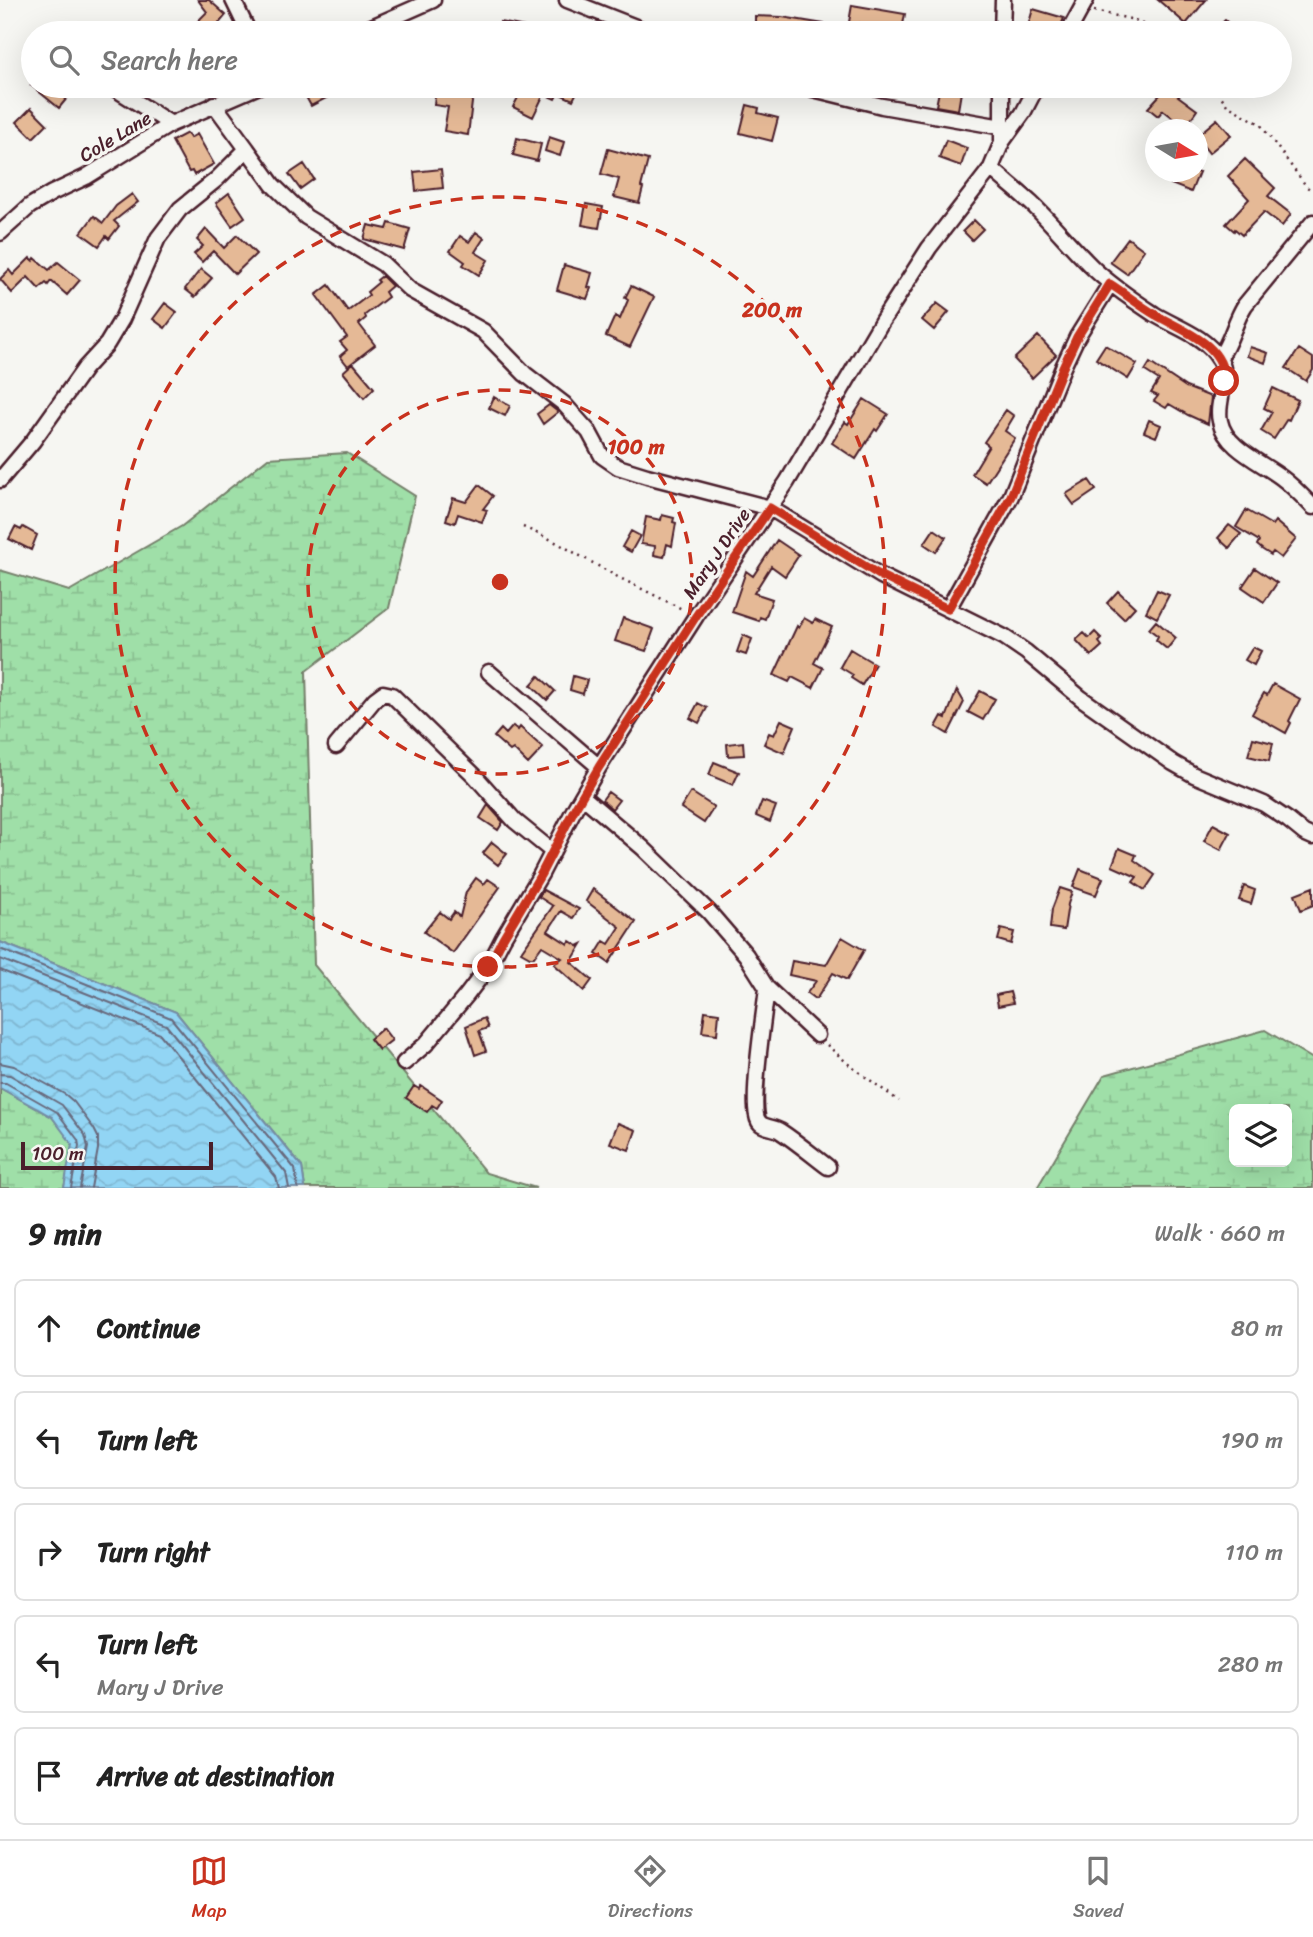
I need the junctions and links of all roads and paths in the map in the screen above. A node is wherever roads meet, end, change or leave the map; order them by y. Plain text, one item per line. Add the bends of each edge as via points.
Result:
1 (233, 0) edge
2 (433, 0) edge
3 (567, 0) edge
4 (1003, 0) edge
5 (1084, 4) edge
6 (243, 21) edge
7 (385, 21) edge
8 (620, 21) edge
9 (1002, 21) edge
10 (1075, 21) edge
11 (1137, 21) edge
12 (130, 98) edge
13 (229, 98) edge
14 (851, 98) edge
15 (1002, 98) edge
16 (1031, 98) edge
17 (1222, 98) edge
18 (214, 104) junction
19 (171, 124) junction
20 (1002, 127) junction
21 (1002, 142) junction
22 (247, 149) junction
23 (991, 168) junction
24 (1313, 191) edge
25 (1313, 222) edge
26 (0, 233) edge
27 (1110, 284) junction
28 (1219, 358) junction
29 (0, 480) edge
30 (1313, 507) edge
31 (770, 508) junction
32 (523, 527) dead end
33 (948, 609) junction
34 (696, 616) junction
35 (489, 672) dead end
36 (336, 746) dead end
37 (599, 767) junction
38 (582, 796) junction
39 (1313, 837) edge
40 (553, 852) junction
41 (767, 988) junction
42 (817, 1035) joint
43 (404, 1063) dead end
44 (899, 1101) dead end
45 (828, 1167) dead end

1 - 6 street
2 - 7 street
3 - 8 street
4 - 9 street
5 - 10 street
5 - 11 path
12 - 19 street
13 - 18 street, Cole Lane
14 - 20 street
15 - 20 street, Mary J Drive
16 - 21 street
17 - 24 path via 1260,124
18 - 19 street, Cole Lane
18 - 22 street
19 - 26 street, Cole Lane via 30,206
20 - 21 street, Mary J Drive
21 - 23 street, Mary J Drive
22 - 29 street via 172,219 158,238 107,344
22 - 31 street via 273,185 306,217 383,264 410,290 483,331 564,404 589,432 602,456 618,467
23 - 27 street
23 - 31 street, Mary J Drive via 929,248
25 - 28 street via 1245,305
27 - 28 street via 1196,337
27 - 33 street via 1077,337 1011,496
28 - 30 street via 1224,370 1219,417 1224,431
31 - 33 street via 881,576
31 - 34 street, Mary J Drive
32 - 34 path
33 - 39 street via 1026,652 1081,698 1173,763 1264,804
34 - 37 street, Mary J Drive
35 - 37 street
36 - 40 street via 375,699 392,695 515,821
37 - 38 street, Mary J Drive
38 - 40 street, Mary J Drive
38 - 41 street via 709,912
40 - 43 street, Mary J Drive via 488,967 426,1044
41 - 42 street
41 - 45 street via 756,1081 757,1120 778,1129
42 - 44 path via 837,1056

